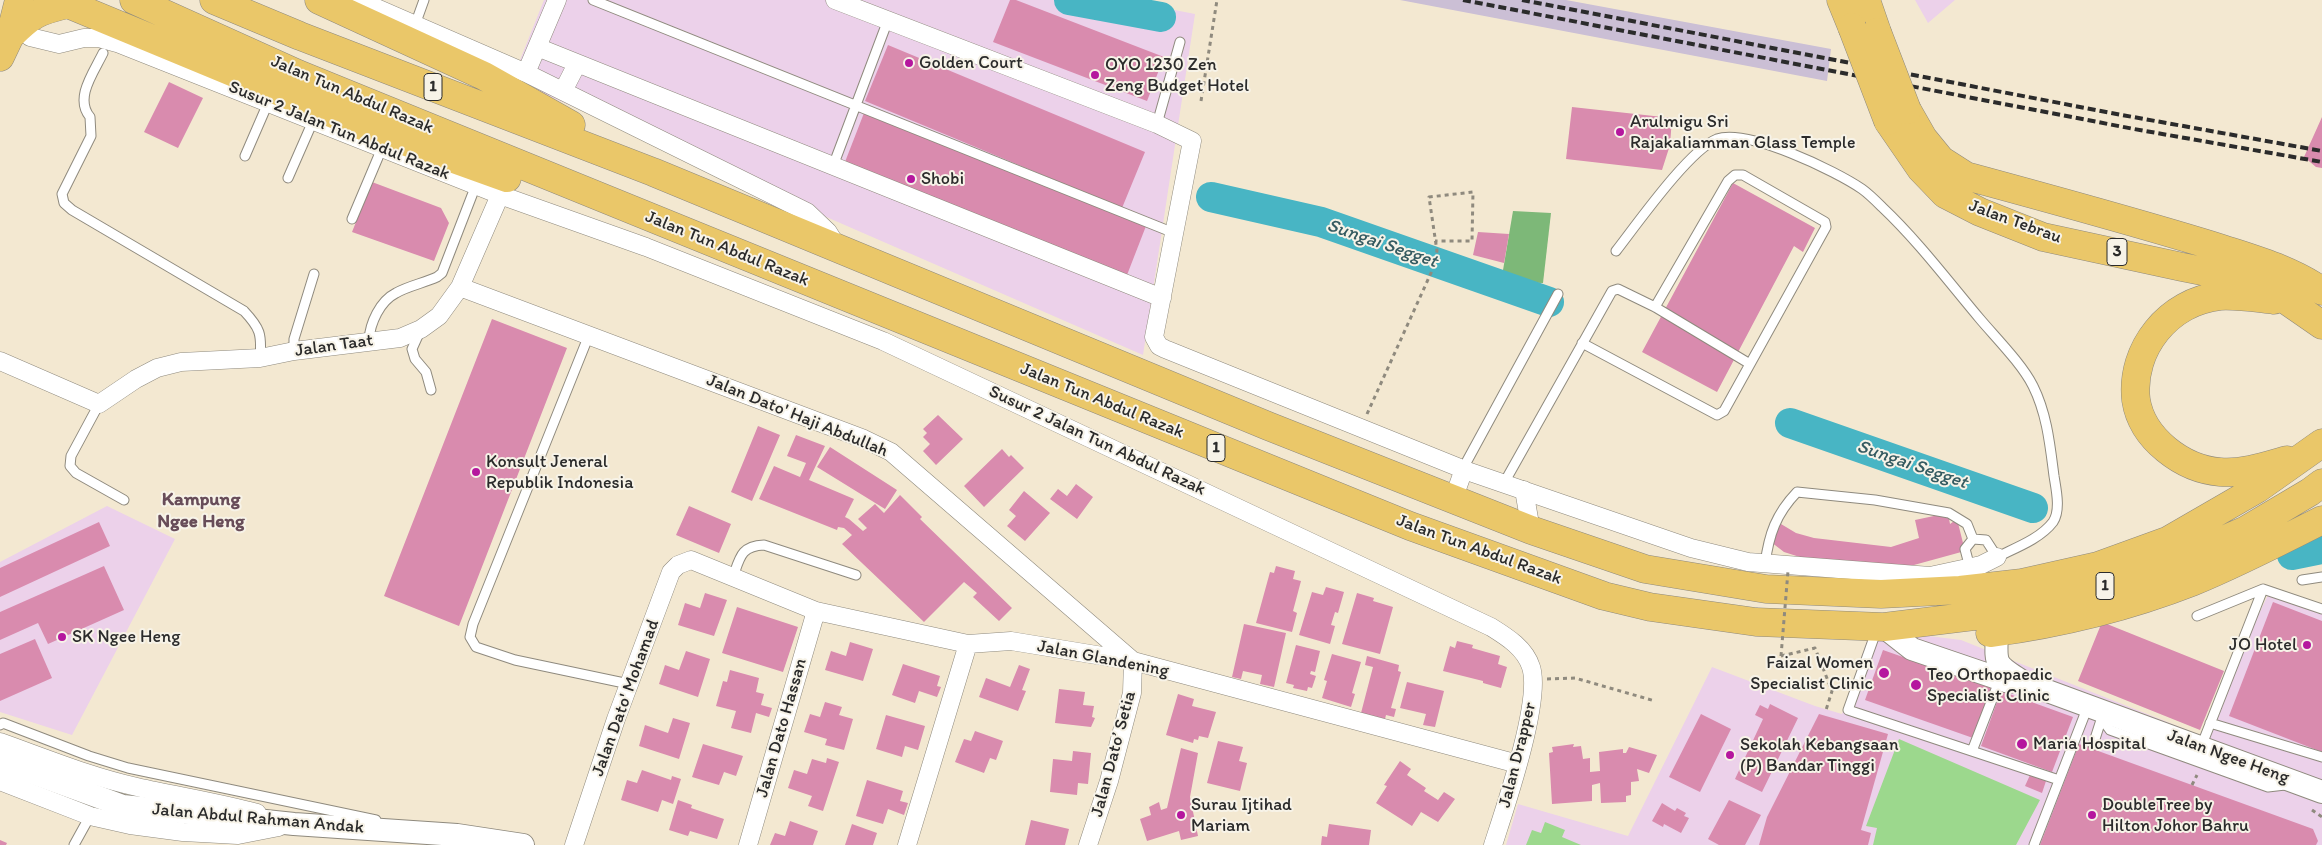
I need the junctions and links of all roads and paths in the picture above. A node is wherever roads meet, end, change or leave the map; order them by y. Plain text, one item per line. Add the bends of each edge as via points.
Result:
1 (19, 0) edge
2 (134, 0) edge
3 (214, 0) edge
4 (319, 0) edge
5 (358, 0) edge
6 (424, 0) edge
7 (557, 0) edge
8 (592, 0) edge
9 (835, 0) edge
10 (1217, 0) edge
11 (1841, 0) edge
12 (1866, 0) edge
13 (66, 2) edge
14 (888, 20) junction
15 (416, 25) junction
16 (1865, 30) junction
17 (1180, 42) dead end
18 (13, 43) edge
19 (537, 47) junction
20 (103, 54) dead end
21 (577, 64) junction
22 (526, 73) junction
23 (563, 91) junction
24 (1201, 101) dead end
25 (268, 103) junction
26 (856, 105) junction
27 (1897, 116) junction
28 (313, 121) junction
29 (1157, 124) junction
30 (382, 148) junction
31 (245, 156) dead end
32 (833, 166) junction
33 (653, 172) junction
34 (288, 178) dead end
35 (476, 185) junction
36 (500, 195) junction
37 (352, 218) dead end
38 (688, 233) junction
39 (1174, 233) junction
40 (649, 239) junction
41 (1435, 241) junction
42 (839, 250) junction
43 (1616, 251) dead end
44 (314, 274) dead end
45 (460, 287) junction
46 (2322, 291) edge
47 (1558, 294) dead end
48 (1162, 298) junction
49 (2290, 303) junction
50 (1655, 307) junction
51 (2322, 324) edge
52 (421, 329) junction
53 (589, 335) junction
54 (370, 340) junction
55 (1582, 343) junction
56 (294, 351) junction
57 (260, 358) junction
58 (0, 361) edge
59 (1750, 364) junction
60 (431, 390) dead end
61 (99, 404) junction
62 (1364, 422) dead end
63 (2311, 450) edge
64 (1464, 469) junction
65 (1504, 484) junction
66 (2316, 488) edge
67 (1524, 490) junction
68 (124, 500) dead end
69 (1453, 500) junction
70 (2322, 520) edge
71 (1531, 530) junction
72 (1973, 539) junction
73 (1997, 557) junction
74 (690, 560) joint
75 (1765, 564) junction
76 (1788, 571) dead end
77 (856, 575) dead end
78 (733, 577) junction
79 (2322, 577) edge
80 (2302, 580) dead end
81 (2263, 589) junction
82 (1983, 601) junction
83 (2322, 609) edge
84 (816, 611) junction
85 (2197, 616) dead end
86 (1881, 627) junction
87 (968, 644) junction
88 (1133, 662) junction
89 (1532, 672) junction
90 (2000, 679) junction
91 (2023, 682) junction
92 (629, 684) junction
93 (1655, 701) dead end
94 (1826, 710) dead end
95 (2097, 711) junction
96 (2210, 723) junction
97 (0, 725) edge
98 (0, 742) edge
99 (2093, 745) dead end
100 (2201, 747) junction
101 (1972, 751) junction
102 (2322, 757) edge
103 (0, 761) edge
104 (1518, 764) junction
105 (2059, 780) junction
106 (0, 781) edge
107 (2298, 782) junction
108 (2322, 792) edge
109 (90, 816) junction
110 (294, 824) junction
111 (457, 835) junction
112 (74, 845) edge
113 (524, 845) edge
114 (574, 845) edge
115 (748, 845) edge
116 (908, 845) edge
117 (1088, 845) edge
118 (1493, 845) edge
119 (2034, 845) edge

1 - 18 highway
2 - 38 highway, Jalan Tun Abdul Razak / 1 via 298,74
3 - 33 highway, Jalan Tun Abdul Razak / 1
4 - 33 highway via 484,76
5 - 15 street
6 - 15 lane
7 - 19 street
8 - 26 lane
9 - 14 street
10 - 24 path
11 - 16 highway, Jalan Tebrau / 3
12 - 16 highway, Jalan Tebrau / 3
13 - 18 highway via 40,11 25,21
13 - 40 highway via 366,127
14 - 26 lane
14 - 29 street
15 - 22 street
16 - 27 highway, Jalan Tebrau / 3, bridge
17 - 29 lane
18 - 25 street, Susur 2 Jalan Tun Abdul Razak via 59,44 99,38
19 - 21 street
19 - 22 street
20 - 57 lane via 83,97 84,110 92,125 91,136 65,184 64,203 244,311 259,329 262,339
21 - 23 street
21 - 32 street
22 - 23 street
23 - 42 street via 807,212 828,232
25 - 28 street, Susur 2 Jalan Tun Abdul Razak
25 - 31 lane
26 - 32 lane
26 - 39 lane
27 - 46 highway, Jalan Tebrau / 3 via 1923,138 1941,160 1966,176 2257,258
27 - 49 highway, Jalan Tebrau / 3 via 1921,169 1945,194 1980,212 2043,237 2252,280
28 - 30 street, Susur 2 Jalan Tun Abdul Razak
28 - 34 lane
29 - 39 street via 1192,140
30 - 35 street, Susur 2 Jalan Tun Abdul Razak
30 - 37 lane
32 - 48 street
33 - 42 highway, Jalan Tun Abdul Razak / 1
35 - 36 street, Susur 2 Jalan Tun Abdul Razak
35 - 54 lane via 442,274 394,294 372,322
36 - 40 street, Susur 2 Jalan Tun Abdul Razak
36 - 45 street, Jalan Taat
38 - 40 highway
38 - 86 highway, Jalan Tun Abdul Razak / 1 via 1410,526 1604,596 1650,607 1756,622
39 - 48 street
40 - 89 street, Susur 2 Jalan Tun Abdul Razak via 883,341 1491,627 1520,649
41 - 41 path via 1429,197 1473,192 1472,241
41 - 62 path via 1437,251 1431,274
42 - 69 highway, Jalan Tun Abdul Razak / 1
43 - 73 lane via 1696,153 1719,139 1733,137 1772,146 1863,189 1899,223 2008,353 2032,384 2042,407 2049,434 2056,493 2054,521 2040,534
44 - 56 lane via 294,339
45 - 52 street, Jalan Taat via 438,316
45 - 53 street, Jalan Dato' Haji Abdullah
47 - 64 lane
48 - 64 street via 1154,337 1159,346
49 - 51 highway, Jalan Tebrau / 3
49 - 63 highway via 2247,296 2219,296 2185,306 2159,326 2145,346 2137,373 2136,400 2146,427 2166,450 2191,465 2220,472 2255,469
50 - 55 lane via 1618,289 1612,291
50 - 59 lane
50 - 59 lane via 1728,181 1735,175 1743,175 1825,222 1826,227
52 - 54 street, Jalan Taat via 400,338
52 - 60 lane via 412,350 426,372
53 - 88 street, Jalan Dato' Haji Abdullah via 891,452
53 - 92 lane via 470,637 476,647 516,660
54 - 56 street, Jalan Taat
55 - 59 lane via 1717,415 1724,411
55 - 65 lane
56 - 57 street, Jalan Taat
57 - 61 street, Jalan Taat via 180,362 157,368
58 - 61 street
61 - 68 lane, Jalan Taat via 71,456 70,466 76,473
63 - 82 highway, Jalan Tun Abdul Razak / 1 via 2257,490 2167,540 2098,566
64 - 65 street
64 - 69 street
65 - 67 street
66 - 82 highway, Jalan Tun Abdul Razak / 1 via 2246,530 2180,559 2107,585 2007,612
67 - 71 street
67 - 75 street via 1691,548
69 - 71 highway, Jalan Tun Abdul Razak / 1
70 - 82 highway via 2182,586 2088,614
71 - 82 highway, Jalan Tun Abdul Razak / 1 via 1645,569 1766,589
72 - 73 lane via 1986,540
72 - 75 lane via 1967,524 1949,513 1875,500 1797,492 1784,506 1772,532
72 - 82 lane via 1965,549
73 - 82 street
74 - 78 street, Jalan Glandening
74 - 92 street, Jalan Dato' Mohamad via 672,572
75 - 82 street via 1930,576
76 - 94 path, bridge via 1781,656 1815,648 1832,691
77 - 78 lane via 764,545 750,546 742,553
78 - 84 street, Jalan Glandening
79 - 80 lane
81 - 83 lane
81 - 85 lane
81 - 96 lane
82 - 86 highway, Jalan Tun Abdul Razak / 1
82 - 91 street via 1999,665
84 - 87 street, Jalan Glandening
84 - 115 street, Jalan Dato Hassan
86 - 90 street, Jalan Ngee Heng via 1912,649
86 - 101 lane via 1848,710
87 - 88 street, Jalan Glandening via 1011,641
87 - 116 street
88 - 104 street, Jalan Glandening
88 - 117 street, Jalan Dato’ Setia via 1132,692
89 - 93 path via 1575,678
89 - 104 street, Jalan Drapper via 1533,696
90 - 91 street, Jalan Ngee Heng
90 - 101 lane
91 - 95 street, Jalan Ngee Heng
92 - 114 street, Jalan Dato' Mohamad
95 - 99 lane
95 - 100 street, Jalan Ngee Heng
95 - 105 lane
95 - 107 lane via 2110,730 2268,787
96 - 100 lane
96 - 102 lane
97 - 111 lane via 3,723 128,768
98 - 110 street via 136,787 218,802
100 - 107 street, Jalan Ngee Heng
101 - 105 lane
103 - 110 street, Jalan Abdul Rahman Andak via 124,806
104 - 118 street, Jalan Drapper
105 - 119 lane
106 - 109 street
107 - 108 street, Jalan Ngee Heng
109 - 110 street via 183,832 238,835
109 - 112 lane
110 - 111 street, Jalan Abdul Rahman Andak
111 - 113 street, Jalan Abdul Rahman Andak

